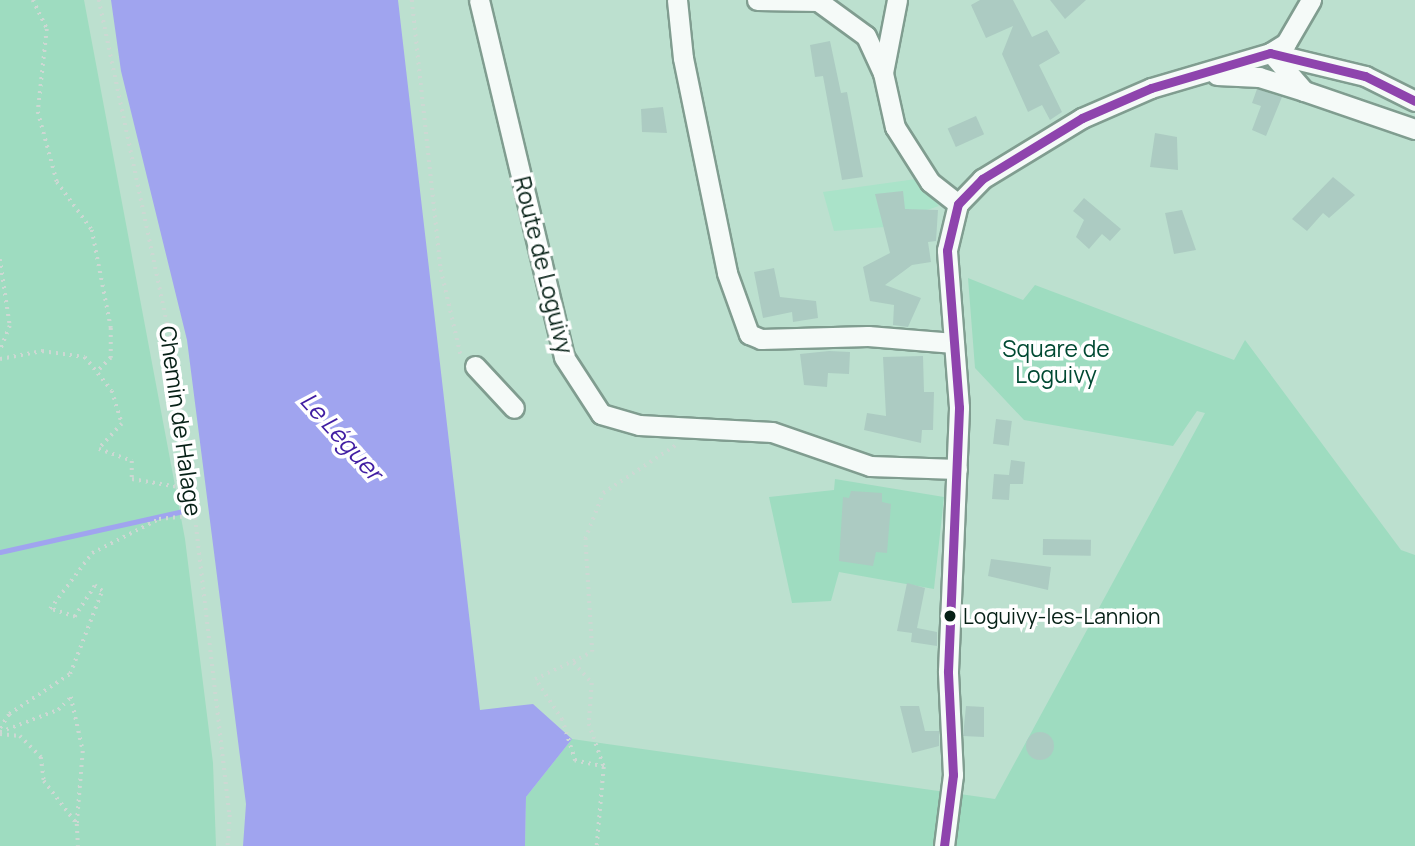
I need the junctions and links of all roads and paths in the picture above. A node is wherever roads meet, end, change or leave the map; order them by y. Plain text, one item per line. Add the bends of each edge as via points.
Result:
1 (33, 0) edge
2 (99, 0) edge
3 (412, 0) edge
4 (479, 0) edge
5 (677, 0) edge
6 (757, 0) edge
7 (897, 0) edge
8 (1311, 0) edge
9 (1270, 53) junction
10 (883, 73) junction
11 (1151, 88) junction
12 (1304, 91) junction
13 (1415, 101) edge
14 (1415, 129) edge
15 (958, 204) junction
16 (0, 259) edge
17 (954, 343) junction
18 (0, 351) edge
19 (0, 359) edge
20 (475, 366) joint
21 (97, 372) junction
22 (514, 408) dead end
23 (701, 429) junction
24 (957, 469) junction
25 (191, 489) junction
26 (195, 514) junction
27 (573, 663) junction
28 (0, 731) edge
29 (604, 767) junction
30 (77, 824) junction
31 (78, 846) edge
32 (228, 846) edge
33 (597, 846) edge
34 (944, 846) edge

1 - 21 path via 47,29 38,112 57,182 92,230 111,328 111,358
2 - 25 path, Chemin de Halage via 178,374
3 - 20 path via 442,270 462,362
4 - 23 street, Route de Loguivy via 564,357 601,414 639,425
5 - 17 street via 683,58 727,273 749,334 761,340 868,336
6 - 10 street via 818,1 866,36
7 - 10 street
8 - 9 street via 1286,43
9 - 11 street
9 - 12 street
9 - 13 street via 1365,76
10 - 15 street via 895,127 930,182
11 - 12 street via 1240,74
11 - 15 street via 1082,118 982,179
12 - 14 street
15 - 17 street via 947,250
16 - 18 path via 10,326
17 - 24 street
19 - 21 path via 42,351 85,357
20 - 22 street
21 - 25 path via 112,391 122,424 99,449 132,461 132,478
23 - 24 street, Route de Loguivy via 772,432 870,466
23 - 27 path via 603,493 585,539 593,652
24 - 34 street via 948,671 953,775
25 - 26 path, Chemin de Halage
26 - 28 path via 159,519 92,553 50,609 75,617 95,586 102,591 70,674 9,714
26 - 32 path, Chemin de Halage
27 - 29 path via 592,683 589,724
27 - 29 path via 536,679 562,719 575,761
28 - 30 path via 20,736 41,757 44,782
28 - 30 path via 58,710 71,697 83,751
29 - 33 path
30 - 31 path

